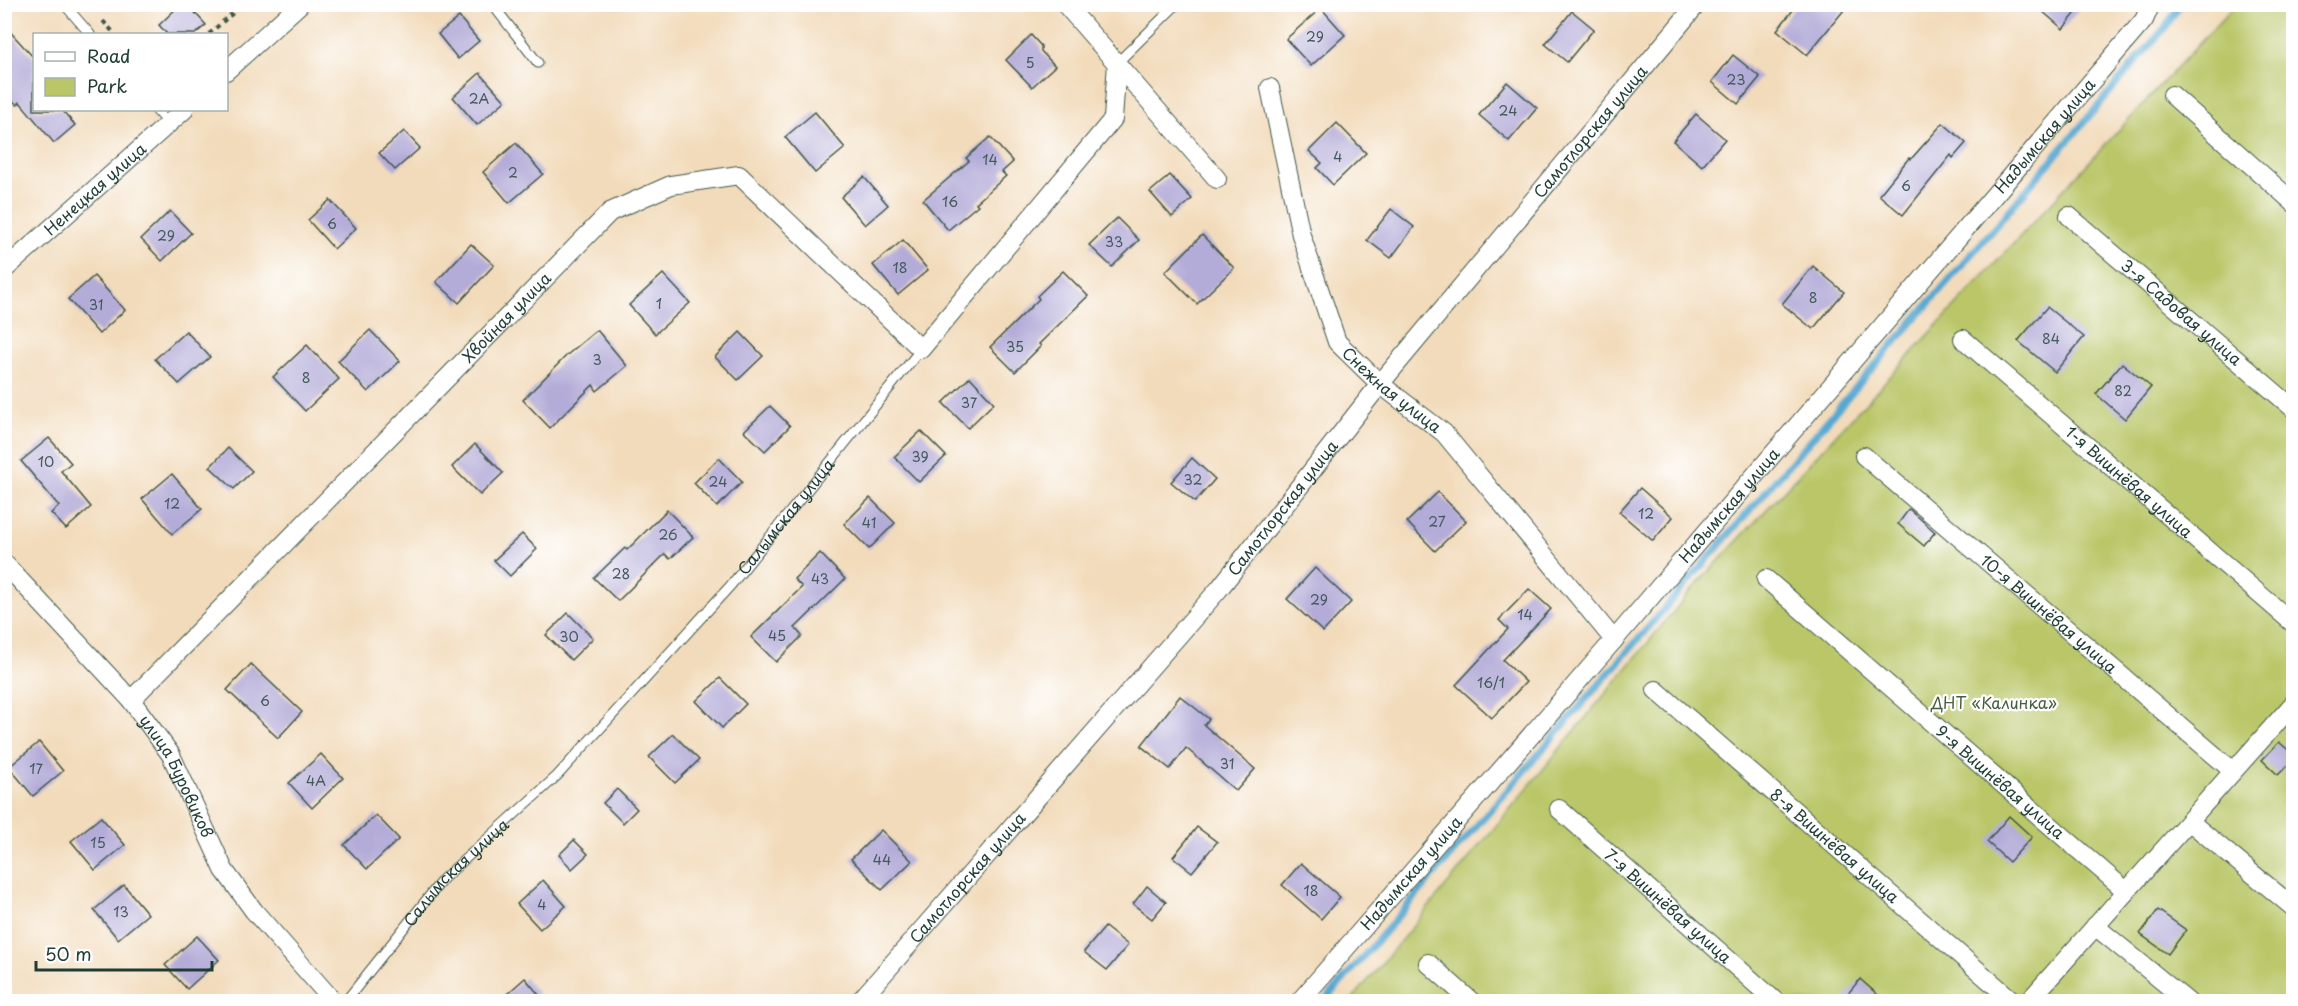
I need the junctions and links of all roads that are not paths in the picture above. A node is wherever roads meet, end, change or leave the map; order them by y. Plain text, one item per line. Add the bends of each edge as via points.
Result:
1 (64, 4) edge
2 (300, 4) edge
3 (492, 4) edge
4 (1065, 4) edge
5 (1178, 4) edge
6 (1697, 4) edge
7 (2151, 4) edge
8 (89, 33) edge
9 (538, 63) dead end
10 (1116, 63) junction
11 (228, 69) edge
12 (1270, 88) dead end
13 (2172, 95) dead end
14 (157, 111) edge
15 (183, 111) edge
16 (168, 124) junction
17 (1217, 179) dead end
18 (2294, 202) edge
19 (2069, 216) dead end
20 (4, 270) edge
21 (1963, 339) dead end
22 (921, 349) junction
23 (1380, 384) junction
24 (2294, 410) edge
25 (1864, 456) dead end
26 (4, 563) edge
27 (1766, 579) dead end
28 (2294, 624) edge
29 (1614, 640) junction
30 (1656, 690) dead end
31 (131, 700) junction
32 (2294, 703) edge
33 (2233, 771) junction
34 (1559, 809) dead end
35 (2189, 821) junction
36 (2126, 891) junction
37 (2294, 908) edge
38 (2095, 926) junction
39 (1428, 963) dead end
40 (334, 1002) edge
41 (345, 1002) edge
42 (859, 1002) edge
43 (1299, 1002) edge
44 (1472, 1002) edge
45 (1776, 1002) edge
46 (2014, 1002) edge
47 (2028, 1002) edge
48 (2188, 1002) edge

1 - 8 lane
2 - 11 street
3 - 9 lane
4 - 10 street
5 - 10 lane
6 - 23 street, Самотлорская улица
7 - 29 street, Надымская улица via 2144,20
10 - 17 street
10 - 22 street, Салымская улица via 1113,119
12 - 23 street, Снежная улица via 1301,235 1336,342
13 - 18 street
14 - 16 lane
15 - 16 street, Ненецкая улица
16 - 20 street, Ненецкая улица
19 - 24 street, 3-я Садовая улица
21 - 28 street, 1-я Вишнёвая улица
22 - 31 street, Хвойная улица via 739,175 661,189 610,212
22 - 41 lane, Салымская улица via 730,585 557,776 443,879
23 - 29 street, Снежная улица via 1444,433
23 - 42 street, Самотлорская улица via 1219,589
25 - 33 street, 10-я Вишнёвая улица
26 - 31 street, улица Буровиков
27 - 36 street, 9-я Вишнёвая улица
29 - 43 street, Надымская улица
30 - 46 street, 8-я Вишнёвая улица
31 - 40 street, улица Буровиков via 171,755 224,870 254,911
32 - 33 street
33 - 35 street
34 - 45 street, 7-я Вишнёвая улица
35 - 36 street
35 - 37 street
36 - 38 street
38 - 47 street
38 - 48 street
39 - 44 street

